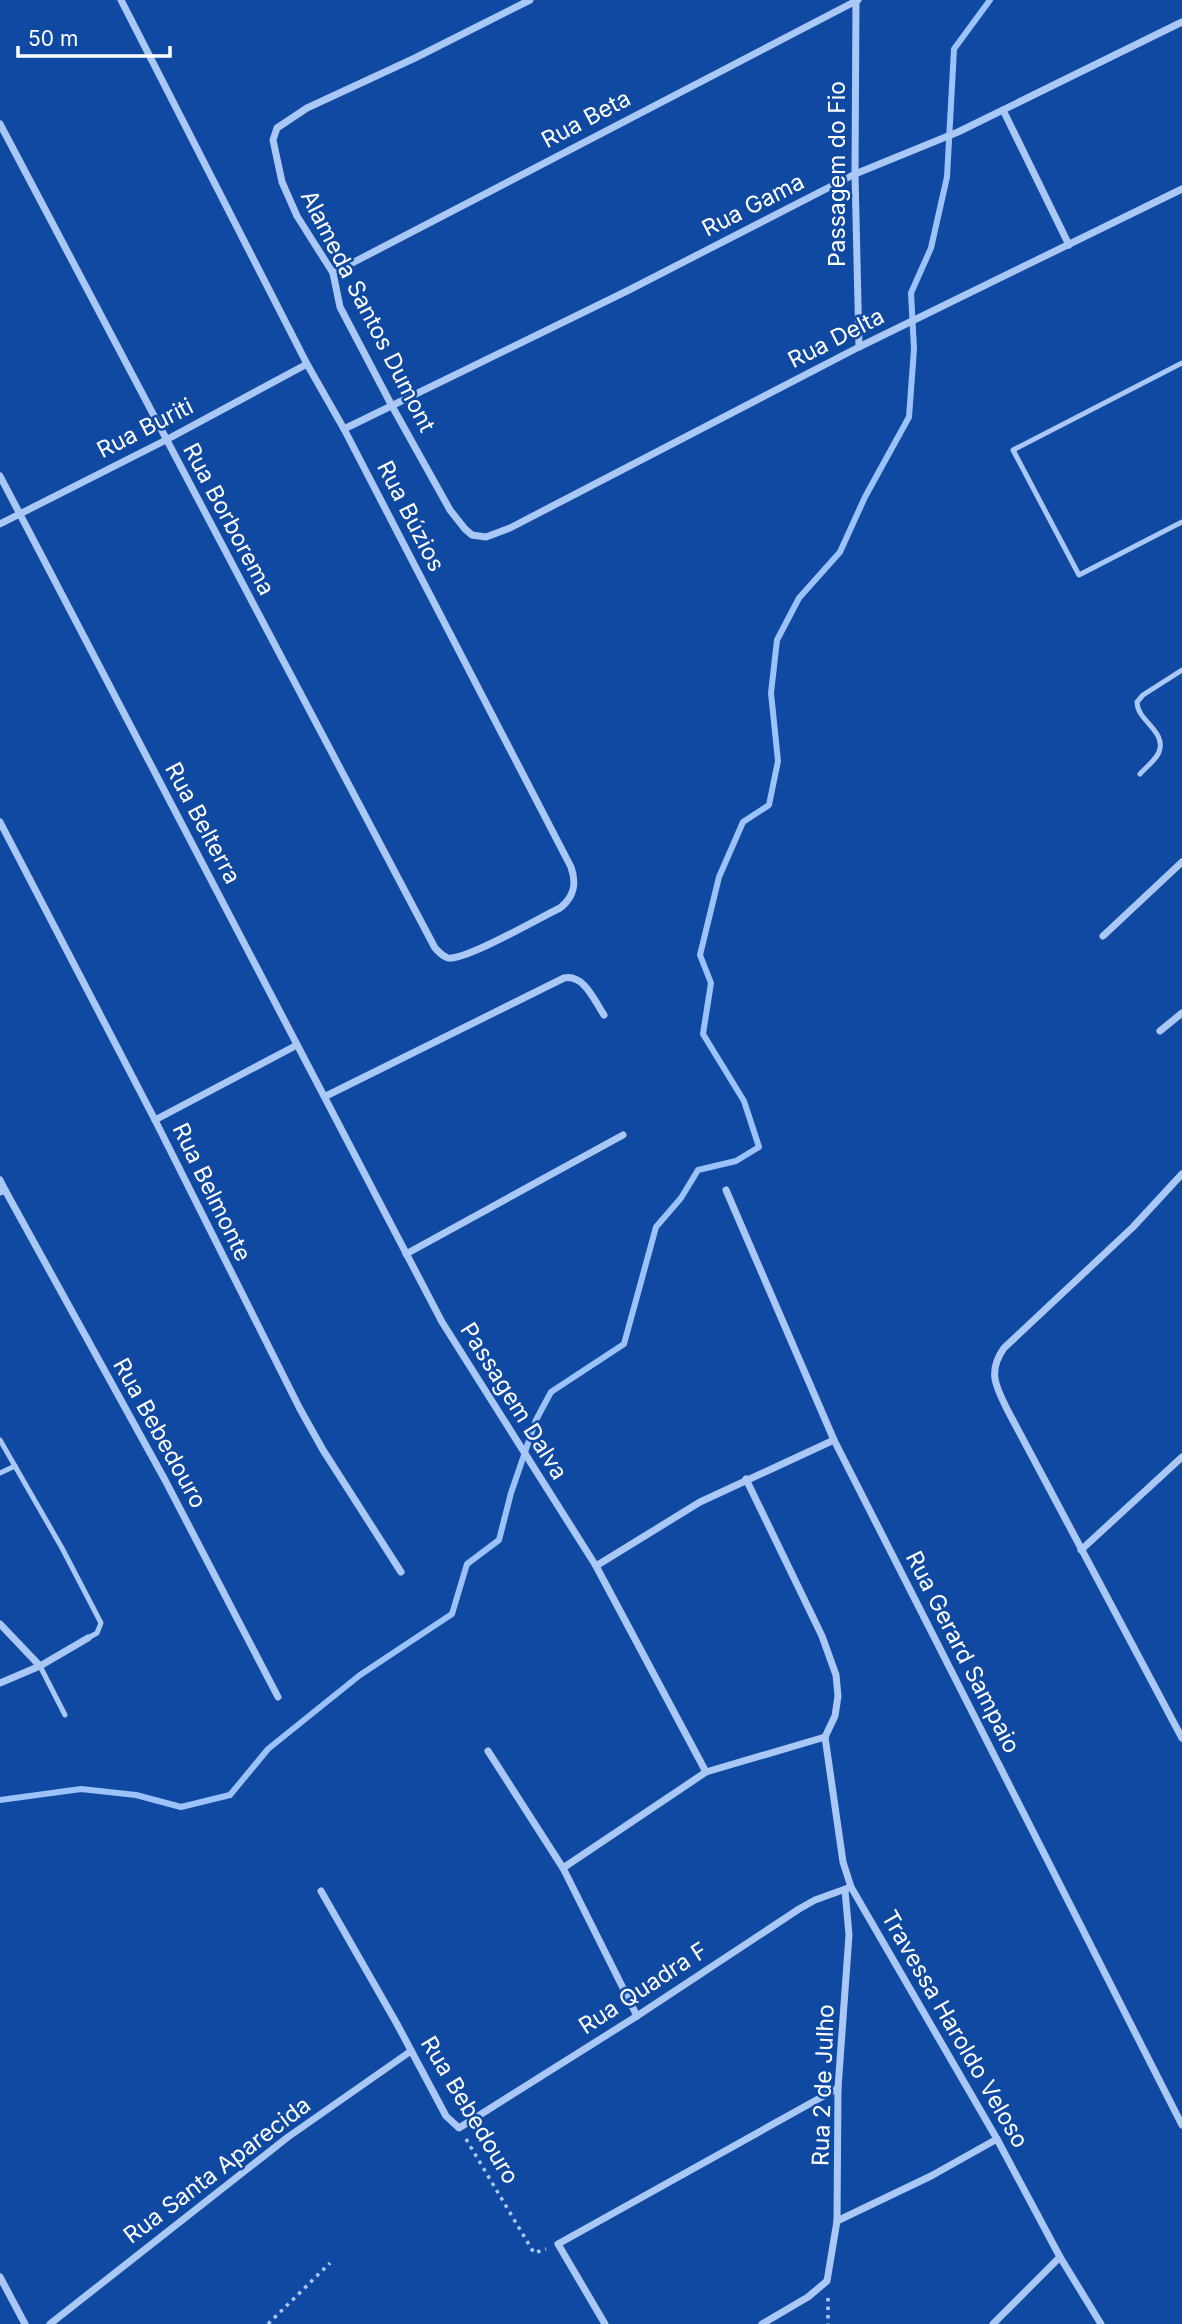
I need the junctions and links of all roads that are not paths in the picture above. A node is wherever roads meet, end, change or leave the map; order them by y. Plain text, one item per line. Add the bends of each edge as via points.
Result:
1 (121, 0) edge
2 (530, 0) edge
3 (857, 0) edge
4 (1182, 22) edge
5 (1003, 110) junction
6 (0, 124) edge
7 (855, 174) junction
8 (1182, 189) edge
9 (1069, 245) junction
10 (333, 273) junction
11 (859, 347) junction
12 (1182, 363) edge
13 (307, 364) junction
14 (391, 406) junction
15 (344, 429) junction
16 (166, 440) junction
17 (0, 476) edge
18 (20, 513) junction
19 (1182, 522) edge
20 (0, 524) edge
21 (510, 528) joint
22 (1182, 670) edge
23 (1140, 774) dead end
24 (0, 822) edge
25 (1182, 862) edge
26 (426, 932) joint
27 (1103, 936) dead end
28 (1182, 1013) edge
29 (604, 1015) dead end
30 (1160, 1031) dead end
31 (297, 1045) junction
32 (326, 1096) junction
33 (155, 1120) junction
34 (622, 1135) dead end
35 (1182, 1174) edge
36 (0, 1180) edge
37 (726, 1190) dead end
38 (3, 1191) edge
39 (406, 1254) junction
40 (0, 1440) edge
41 (834, 1440) junction
42 (1182, 1457) edge
43 (15, 1466) junction
44 (0, 1473) edge
45 (746, 1479) junction
46 (1081, 1550) junction
47 (596, 1566) junction
48 (401, 1572) dead end
49 (0, 1623) edge
50 (88, 1638) joint
51 (40, 1667) junction
52 (0, 1683) edge
53 (278, 1697) dead end
54 (65, 1715) dead end
55 (825, 1737) junction
56 (1182, 1739) edge
57 (488, 1751) dead end
58 (706, 1772) junction
59 (563, 1868) junction
60 (848, 1888) junction
61 (321, 1891) dead end
62 (637, 2016) junction
63 (411, 2052) junction
64 (838, 2088) junction
65 (1182, 2125) edge
66 (459, 2128) joint
67 (997, 2139) junction
68 (837, 2221) junction
69 (1060, 2257) junction
70 (0, 2277) edge
71 (25, 2324) edge
72 (50, 2324) edge
73 (605, 2324) edge
74 (762, 2324) edge
75 (993, 2324) edge
76 (1101, 2324) edge

1 - 13 street, Rua Búzios
2 - 10 street, Alameda Santos Dumont via 307,108 277,128 273,140 282,182 297,216
3 - 7 street, Passagem do Fio
3 - 10 street, Rua Beta
4 - 5 street, Rua Gama
5 - 7 street, Rua Gama
5 - 9 street
6 - 16 street, Rua Borborema
7 - 11 street, Passagem do Fio
7 - 14 street, Rua Gama
8 - 9 street, Rua Delta
9 - 11 street, Rua Delta
10 - 14 street, Alameda Santos Dumont via 340,307
11 - 21 street, Rua Delta
12 - 19 lane via 1013,450 1079,575
13 - 15 street, Rua Búzios
13 - 16 street, Rua Buriti
14 - 15 street, Rua Gama
14 - 21 street, Alameda Santos Dumont via 465,529 480,537
15 - 26 street, Rua Búzios via 575,879 568,902 560,908 457,957 440,954
16 - 18 street, Rua Buriti
16 - 26 street, Rua Borborema
17 - 18 street, Rua Belterra
18 - 20 street, Rua Buriti
18 - 31 street, Rua Belterra
22 - 23 lane via 1137,702 1160,746
24 - 33 street, Rua Belmonte
25 - 27 street
28 - 30 street
29 - 32 street via 580,979 564,978
31 - 32 street, Passagem Dalva
31 - 33 street
32 - 39 street, Passagem Dalva
33 - 48 street, Rua Belmonte via 300,1409
34 - 39 street
35 - 46 street via 1004,1349 994,1368 999,1394
36 - 38 street, Rua Bebedouro
37 - 41 street, Rua Gerard Sampaio
38 - 53 street, Rua Bebedouro via 165,1480
39 - 47 street, Passagem Dalva via 469,1368
40 - 43 lane
41 - 45 street
41 - 65 street, Rua Gerard Sampaio
42 - 46 street
43 - 44 lane
43 - 50 lane via 101,1623 97,1633
45 - 47 street
45 - 55 street via 822,1636 836,1675 835,1716
46 - 56 street
47 - 58 street, Passagem Dalva
49 - 51 street
50 - 51 street
51 - 52 street
51 - 54 lane
55 - 58 street
55 - 60 street, Travessa Haroldo Veloso
57 - 59 street
58 - 59 street
59 - 62 street
60 - 62 street, Rua Quadra F via 799,1909
60 - 64 street, Rua 2 de Julho
60 - 67 street, Travessa Haroldo Veloso
61 - 63 street, Rua Bebedouro
62 - 66 street, Rua Quadra F
63 - 66 street, Rua Bebedouro via 446,2116
63 - 72 street, Rua Santa Aparecida via 288,2137
64 - 68 street, Rua 2 de Julho
64 - 73 street via 558,2244
67 - 68 street
67 - 69 street, Travessa Haroldo Veloso
68 - 74 street, Rua 2 de Julho via 827,2281
69 - 75 street
69 - 76 street, Travessa Haroldo Veloso
70 - 71 street

